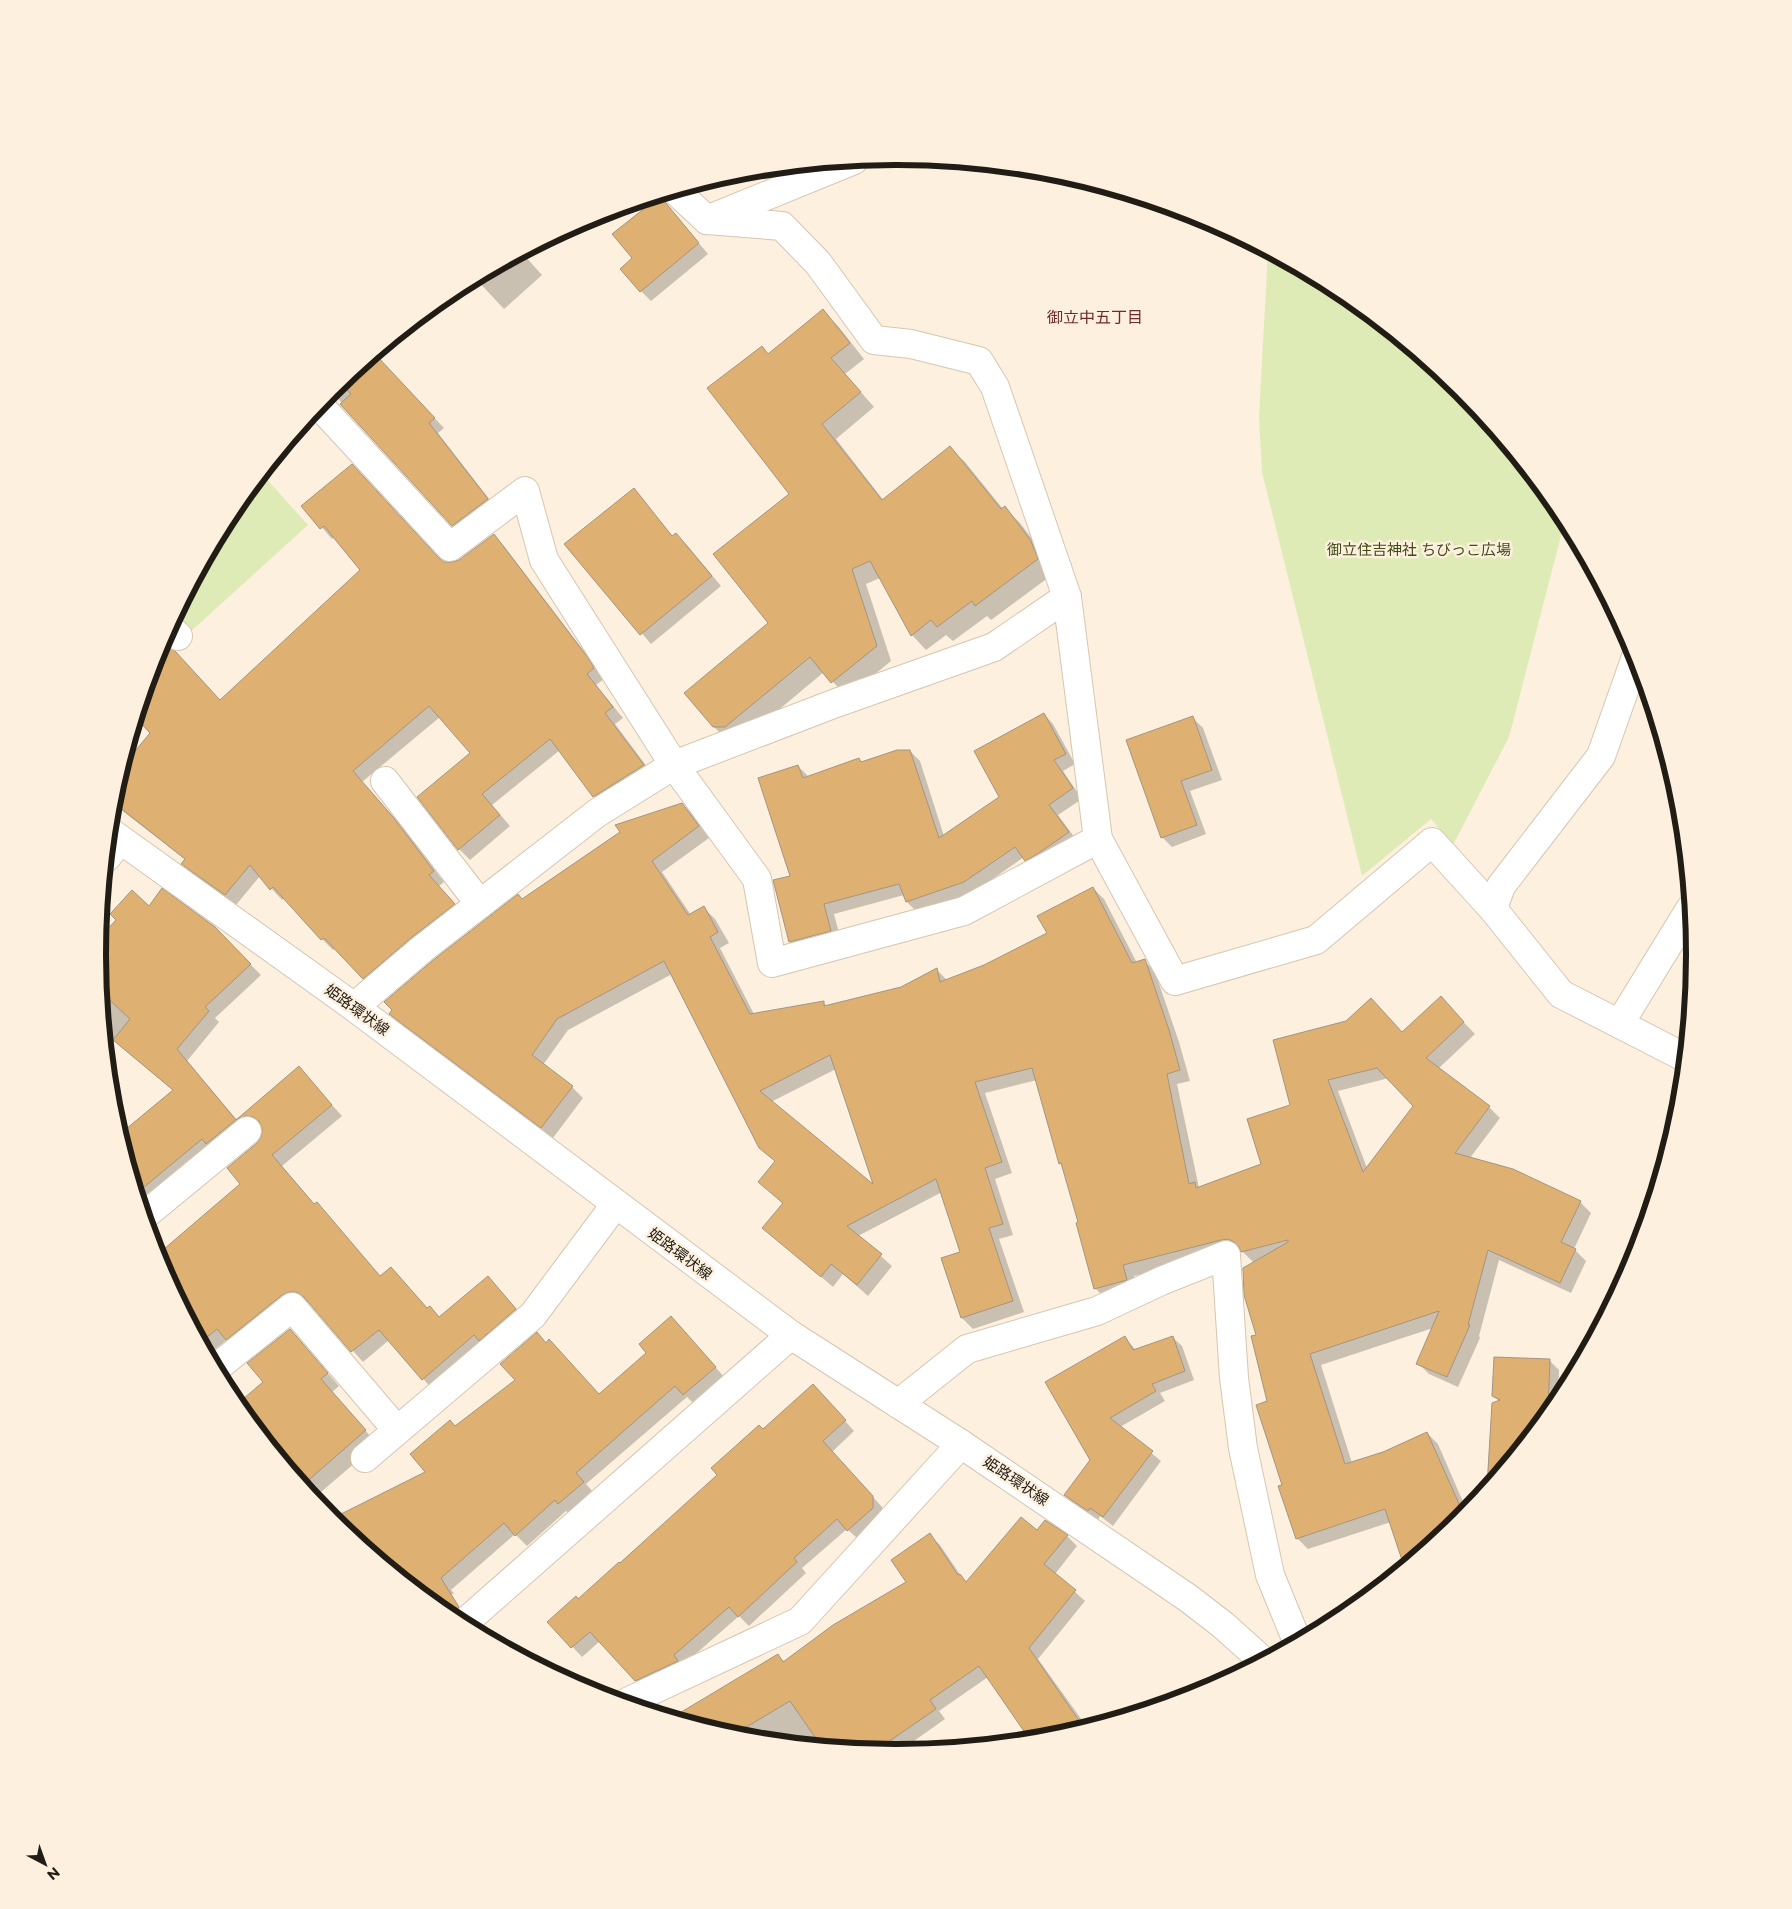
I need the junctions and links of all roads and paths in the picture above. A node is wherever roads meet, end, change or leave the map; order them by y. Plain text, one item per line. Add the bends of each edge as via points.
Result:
1 (837, 167) edge
2 (681, 195) edge
3 (707, 220) junction
4 (324, 411) edge
5 (1067, 597) junction
6 (1632, 668) edge
7 (674, 766) junction
8 (385, 781) dead end
9 (1098, 839) junction
10 (114, 844) edge
11 (480, 904) junction
12 (1493, 909) junction
13 (1685, 918) edge
14 (354, 1007) junction
15 (1620, 1023) junction
16 (1679, 1055) edge
17 (247, 1131) dead end
18 (615, 1205) junction
19 (149, 1211) edge
20 (790, 1336) junction
21 (221, 1364) edge
22 (898, 1404) junction
23 (397, 1430) junction
24 (961, 1444) junction
25 (365, 1458) dead end
26 (469, 1619) edge
27 (1295, 1636) edge
28 (1258, 1656) edge
29 (634, 1699) edge

1 - 3 street
2 - 3 street
3 - 5 street via 782,226 818,262 874,340 911,344 980,361 995,387
4 - 7 street via 450,547 525,491 544,560
5 - 7 street via 994,647 836,703
5 - 9 street
6 - 12 street via 1601,756 1501,886
7 - 9 street via 757,880 772,963 964,911
7 - 11 street via 597,813
8 - 11 street
9 - 12 street via 1174,981 1316,940 1432,842
10 - 14 street, 姫路環状線
11 - 14 street
12 - 15 street via 1561,994
13 - 15 street
14 - 18 street, 姫路環状線
15 - 16 street
17 - 19 street
18 - 20 street, 姫路環状線
18 - 23 street via 533,1315
20 - 22 street, 姫路環状線
20 - 26 street
21 - 23 street via 292,1307
22 - 24 street, 姫路環状線
22 - 27 street via 967,1349 1097,1311 1226,1255 1234,1378 1244,1448 1270,1575
23 - 25 street
24 - 28 street, 姫路環状線 via 1188,1598
24 - 29 street via 800,1621

